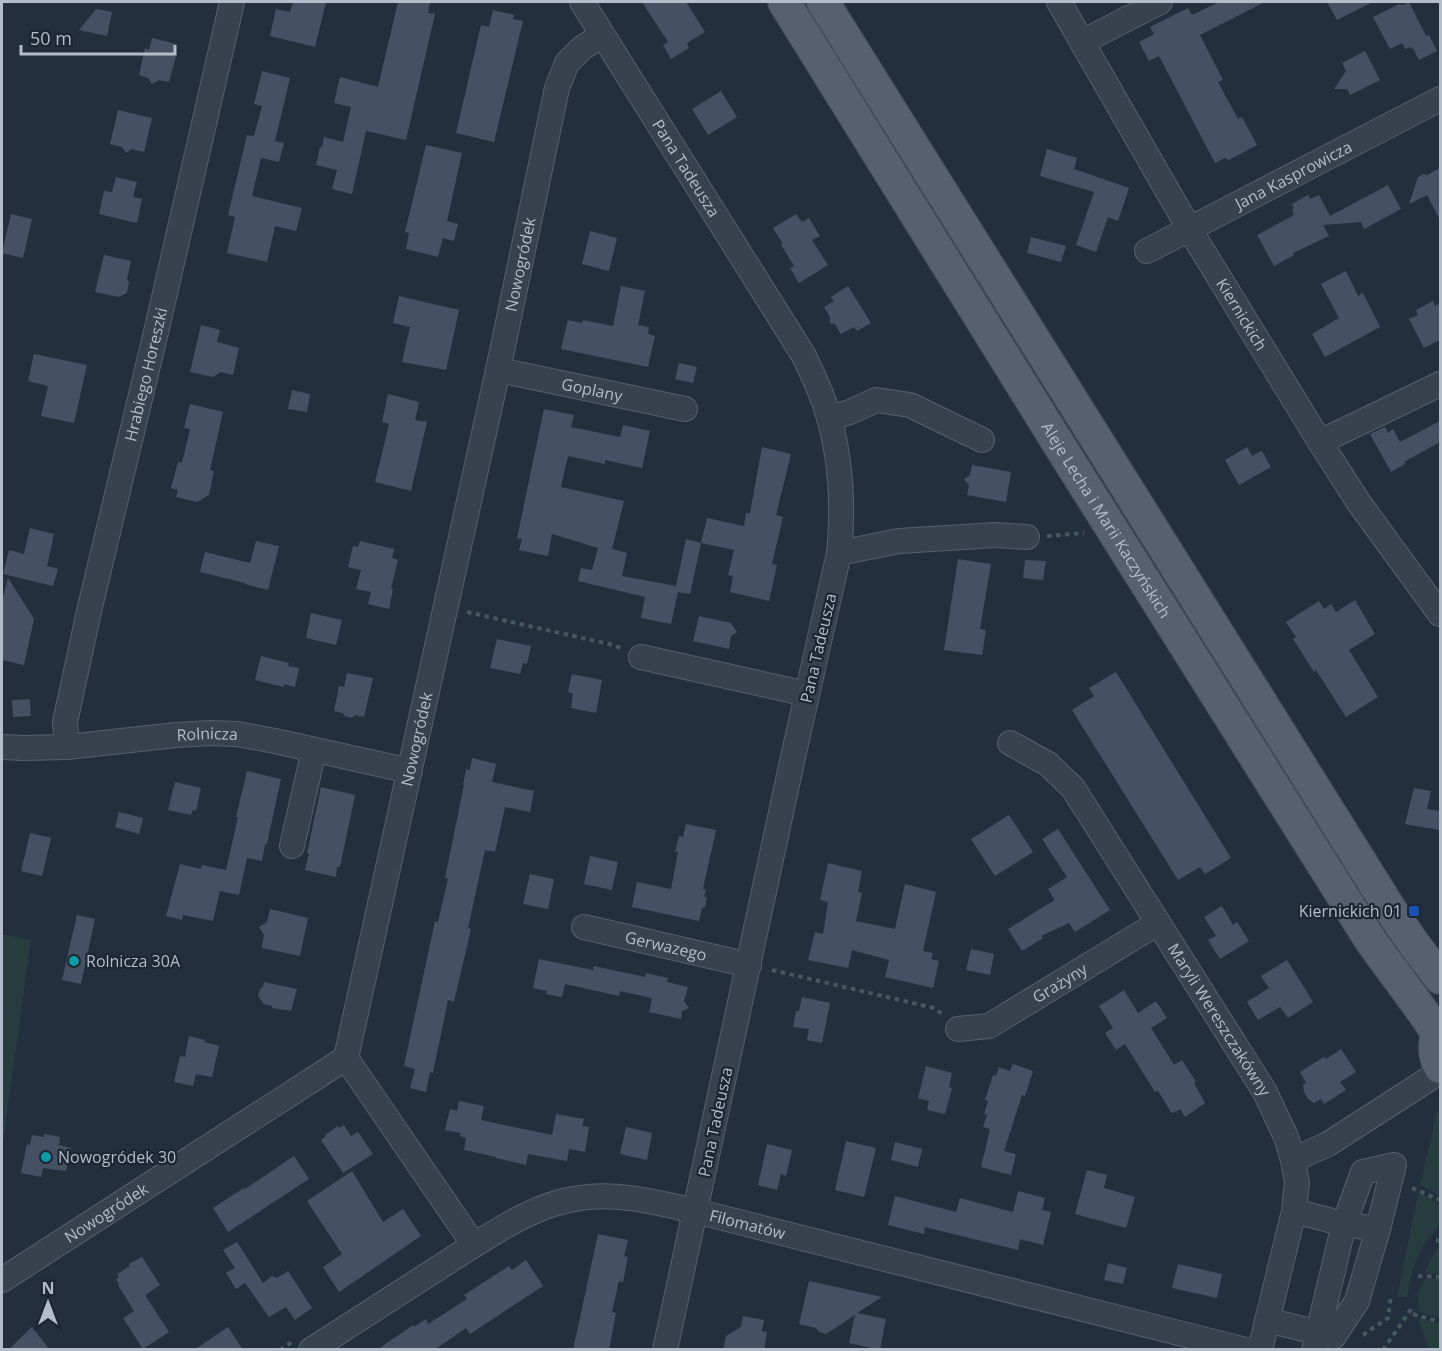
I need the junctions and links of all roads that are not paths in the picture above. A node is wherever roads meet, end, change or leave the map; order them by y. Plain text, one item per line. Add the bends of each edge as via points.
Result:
1 (232, 2) edge
2 (582, 2) edge
3 (784, 2) edge
4 (824, 2) edge
5 (1059, 2) edge
6 (1160, 2) edge
7 (602, 35) junction
8 (1082, 42) junction
9 (1440, 99) edge
10 (1190, 230) junction
11 (1147, 251) dead end
12 (498, 370) junction
13 (1440, 384) edge
14 (685, 409) dead end
15 (829, 418) junction
16 (982, 440) dead end
17 (1320, 442) junction
18 (1027, 537) road end
19 (839, 553) junction
20 (1440, 614) edge
21 (641, 657) road end
22 (807, 694) junction
23 (1010, 743) dead end
24 (2, 747) edge
25 (67, 747) junction
26 (314, 750) junction
27 (410, 771) junction
28 (292, 846) dead end
29 (1158, 923) junction
30 (584, 927) dead end
31 (749, 965) junction
32 (1440, 978) edge
33 (958, 1029) road end
34 (1438, 1029) edge
35 (346, 1059) junction
36 (1440, 1069) edge
37 (1293, 1160) junction
38 (695, 1211) junction
39 (1294, 1211) junction
40 (1344, 1224) junction
41 (1377, 1229) junction
42 (474, 1245) junction
43 (2, 1280) edge
44 (1267, 1320) junction
45 (1331, 1342) edge
46 (305, 1343) edge
47 (665, 1350) edge
48 (1246, 1350) edge
49 (1260, 1350) edge

1 - 25 street, Hrabiego Horeszki via 87,618 65,722
2 - 7 street, Pana Tadeusza
3 - 34 main road, Aleje Lecha i Marii Kaczyńskich via 1356,918 1389,968
4 - 32 main road, Aleje Lecha i Marii Kaczyńskich via 1386,902
5 - 8 street, Kiernickich
6 - 8 street
7 - 12 street, Nowogródek via 567,63 557,88
7 - 15 street, Pana Tadeusza via 804,356
8 - 10 street, Kiernickich
9 - 10 street, Jana Kasprowicza
10 - 11 street, Jana Kasprowicza
10 - 17 street, Kiernickich
12 - 14 street, Goplany
12 - 27 street, Nowogródek
13 - 17 street
15 - 16 street via 876,400 910,405
15 - 19 street, Pana Tadeusza via 841,490
17 - 20 street, Kiernickich
18 - 19 street via 898,541
19 - 22 street, Pana Tadeusza
21 - 22 street
22 - 31 street, Pana Tadeusza
23 - 29 street, Maryli Wereszczakówny via 1048,764 1073,788
24 - 25 street, Rolnicza
25 - 26 street, Rolnicza via 210,733 237,734
26 - 27 street, Rolnicza
26 - 28 street
27 - 35 street, Nowogródek
29 - 33 street, Grażyny via 989,1026
29 - 37 street, Maryli Wereszczakówny via 1265,1092
30 - 31 street, Gerwazego
31 - 38 street, Pana Tadeusza
34 - 36 main road via 1434,1048
35 - 42 street
35 - 43 street, Nowogródek
36 - 37 street via 1328,1144
37 - 39 street, Maryli Wereszczakówny via 1297,1182
38 - 42 street, Filomatów via 640,1200 577,1198 538,1210
38 - 47 street, Pana Tadeusza
38 - 48 street, Filomatów
39 - 40 street
39 - 44 street, Maryli Wereszczakówny
40 - 41 street
40 - 41 street via 1363,1172 1394,1165
40 - 45 street
41 - 45 street via 1357,1301
42 - 46 street, Filomatów
44 - 45 street
44 - 49 street, Maryli Wereszczakówny

